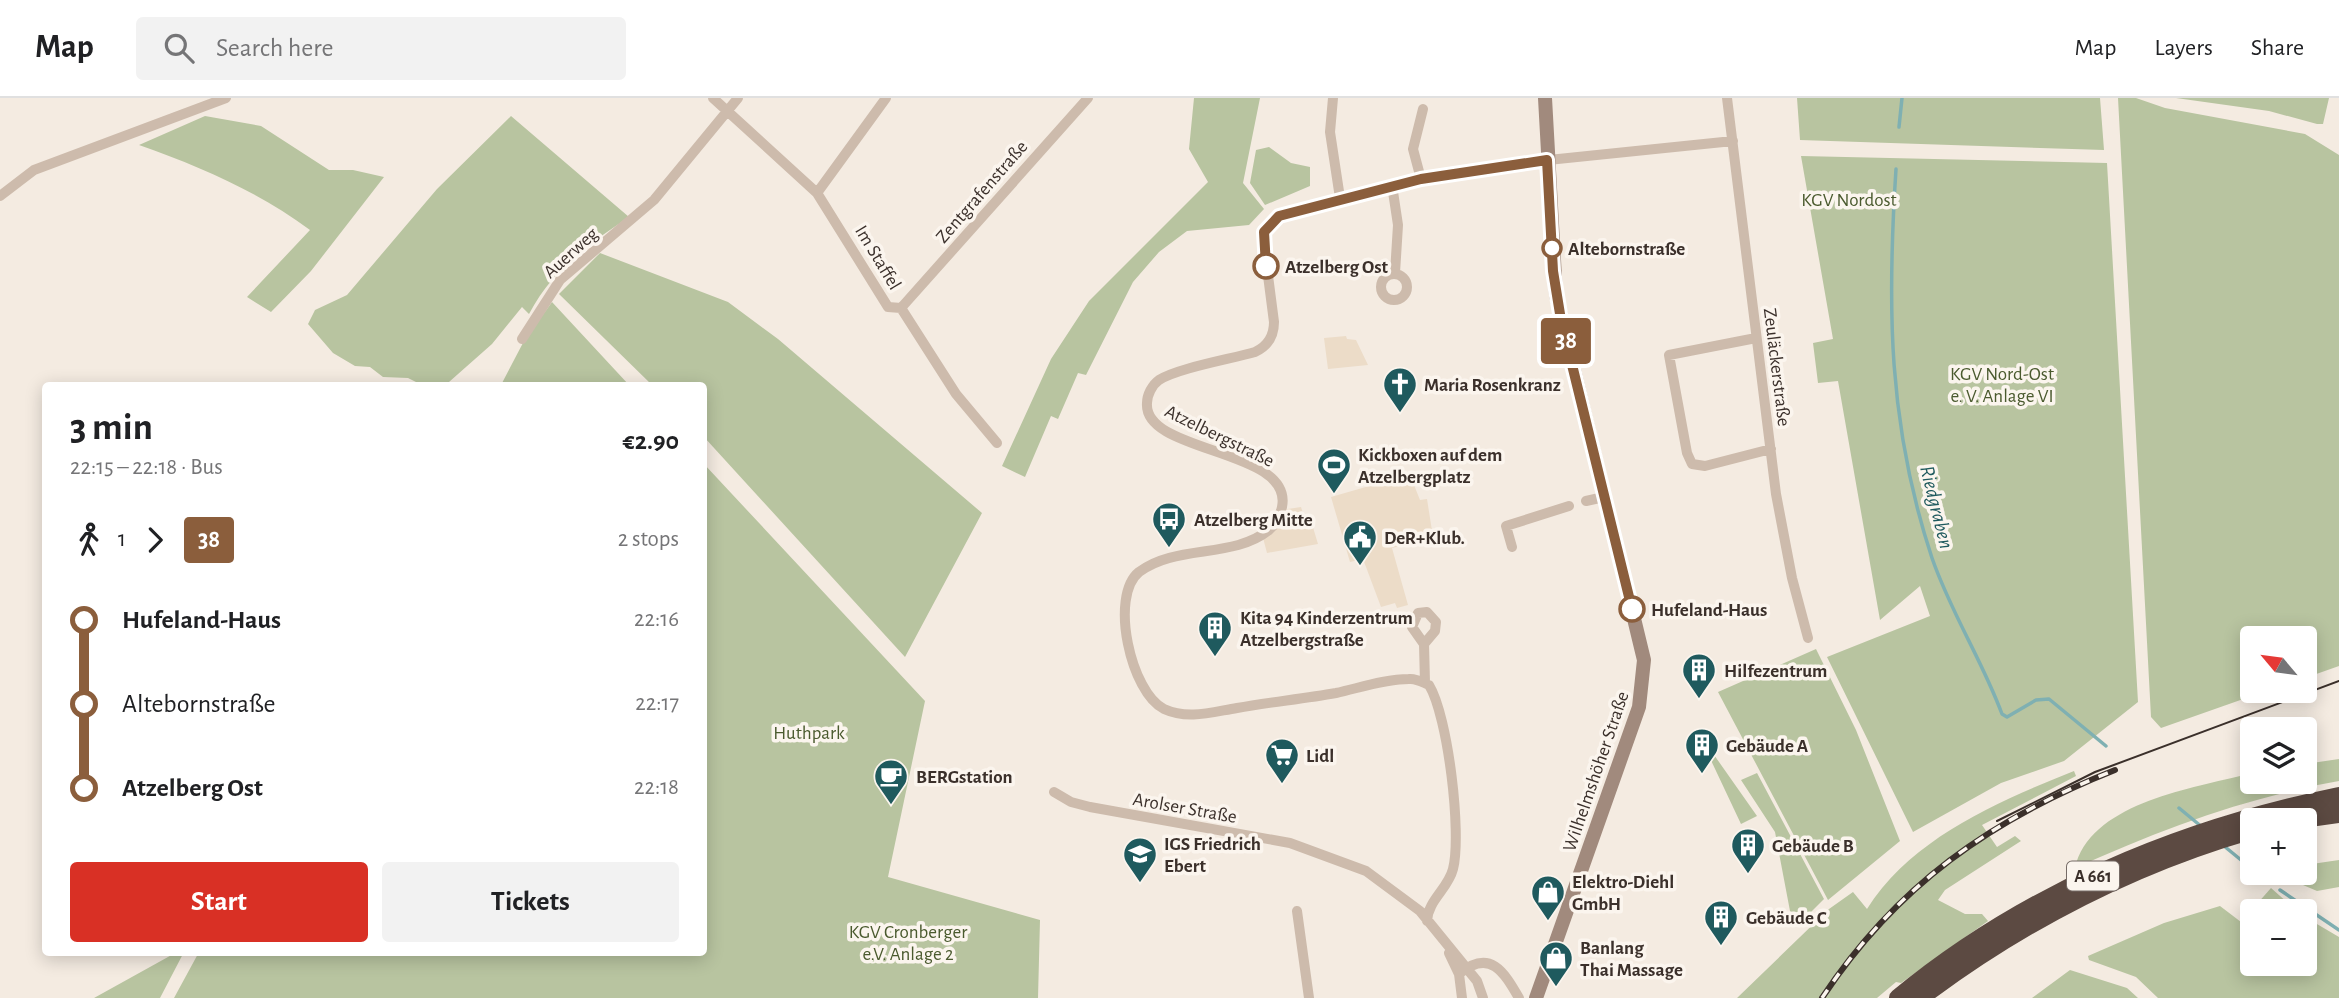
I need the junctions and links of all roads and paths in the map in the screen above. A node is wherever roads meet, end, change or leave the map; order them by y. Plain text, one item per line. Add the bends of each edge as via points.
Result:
1 (226, 98) edge
2 (713, 98) edge
3 (738, 98) edge
4 (886, 98) edge
5 (1088, 98) edge
6 (1333, 98) edge
7 (1545, 98) edge
8 (1727, 98) edge
9 (1423, 108) dead end
10 (727, 110) junction
11 (1733, 141) junction
12 (1547, 160) junction
13 (1421, 179) junction
14 (1392, 185) junction
15 (817, 193) junction
16 (0, 196) edge
17 (1340, 198) junction
18 (1395, 273) dead end
19 (901, 308) junction
20 (1756, 338) junction
21 (522, 339) dead end
22 (998, 443) dead end
23 (1771, 449) junction
24 (1604, 497) junction
25 (1586, 501) dead end
26 (1569, 506) dead end
27 (1512, 547) dead end
28 (1808, 638) dead end
29 (1424, 643) dead end
30 (1425, 683) junction
31 (1054, 792) dead end
32 (2339, 796) edge
33 (2311, 808) edge
34 (2317, 814) edge
35 (2339, 814) edge
36 (2240, 825) edge
37 (2240, 834) edge
38 (1297, 911) dead end
39 (1427, 921) junction
40 (1463, 971) junction
41 (1908, 996) edge
42 (1309, 998) edge
43 (1462, 998) edge
44 (1483, 998) edge
45 (1519, 998) edge
46 (1536, 998) edge

1 - 16 street via 34,170
2 - 10 street, Im Staffel
3 - 10 street, Auerweg
4 - 15 street
5 - 19 street, Zentgrafenstraße
6 - 17 street via 1331,132
7 - 12 main road, Wilhelmshöher Straße
8 - 11 street, Zeuläckerstraße
9 - 13 street via 1413,149
10 - 15 street, Im Staffel
10 - 21 street, Auerweg via 654,200 560,280
11 - 12 street
11 - 20 street, Zeuläckerstraße
12 - 13 street, Atzelbergstraße
12 - 24 main road, Wilhelmshöher Straße via 1556,295
13 - 14 street, Atzelbergstraße
14 - 17 street, Atzelbergstraße
14 - 18 street via 1398,225
15 - 19 street, Im Staffel via 888,307
17 - 30 street, Atzelbergstraße via 1279,216 1264,232 1274,322 1266,344 1255,352 1167,376 1150,391 1147,406 1152,423 1259,469 1276,484 1283,503 1276,523 1253,538 1165,560 1138,574 1129,585 1125,602 1134,667 1152,700 1185,715 1409,678
19 - 22 street, Im Staffel via 956,394
20 - 23 street, Zeuläckerstraße
20 - 23 street via 1669,355 1692,464 1705,466
23 - 28 street, Zeuläckerstraße via 1782,534
24 - 25 street
24 - 46 main road, Wilhelmshöher Straße via 1644,660 1643,692
26 - 27 street via 1506,526
29 - 30 street
30 - 39 street via 1438,709 1457,837 1452,871 1431,905
31 - 39 street, Arolser Straße via 1090,807 1309,849 1366,872
32 - 33 highway, A 661
34 - 35 highway, A 661
36 - 41 highway, A 661 via 2187,836 2073,886 1983,937
37 - 41 highway, A 661 via 2186,850 2089,891
38 - 42 street
39 - 40 street, Arolser Straße
40 - 43 street
40 - 44 street, Arolser Straße via 1477,981
40 - 45 street via 1477,963 1493,965

